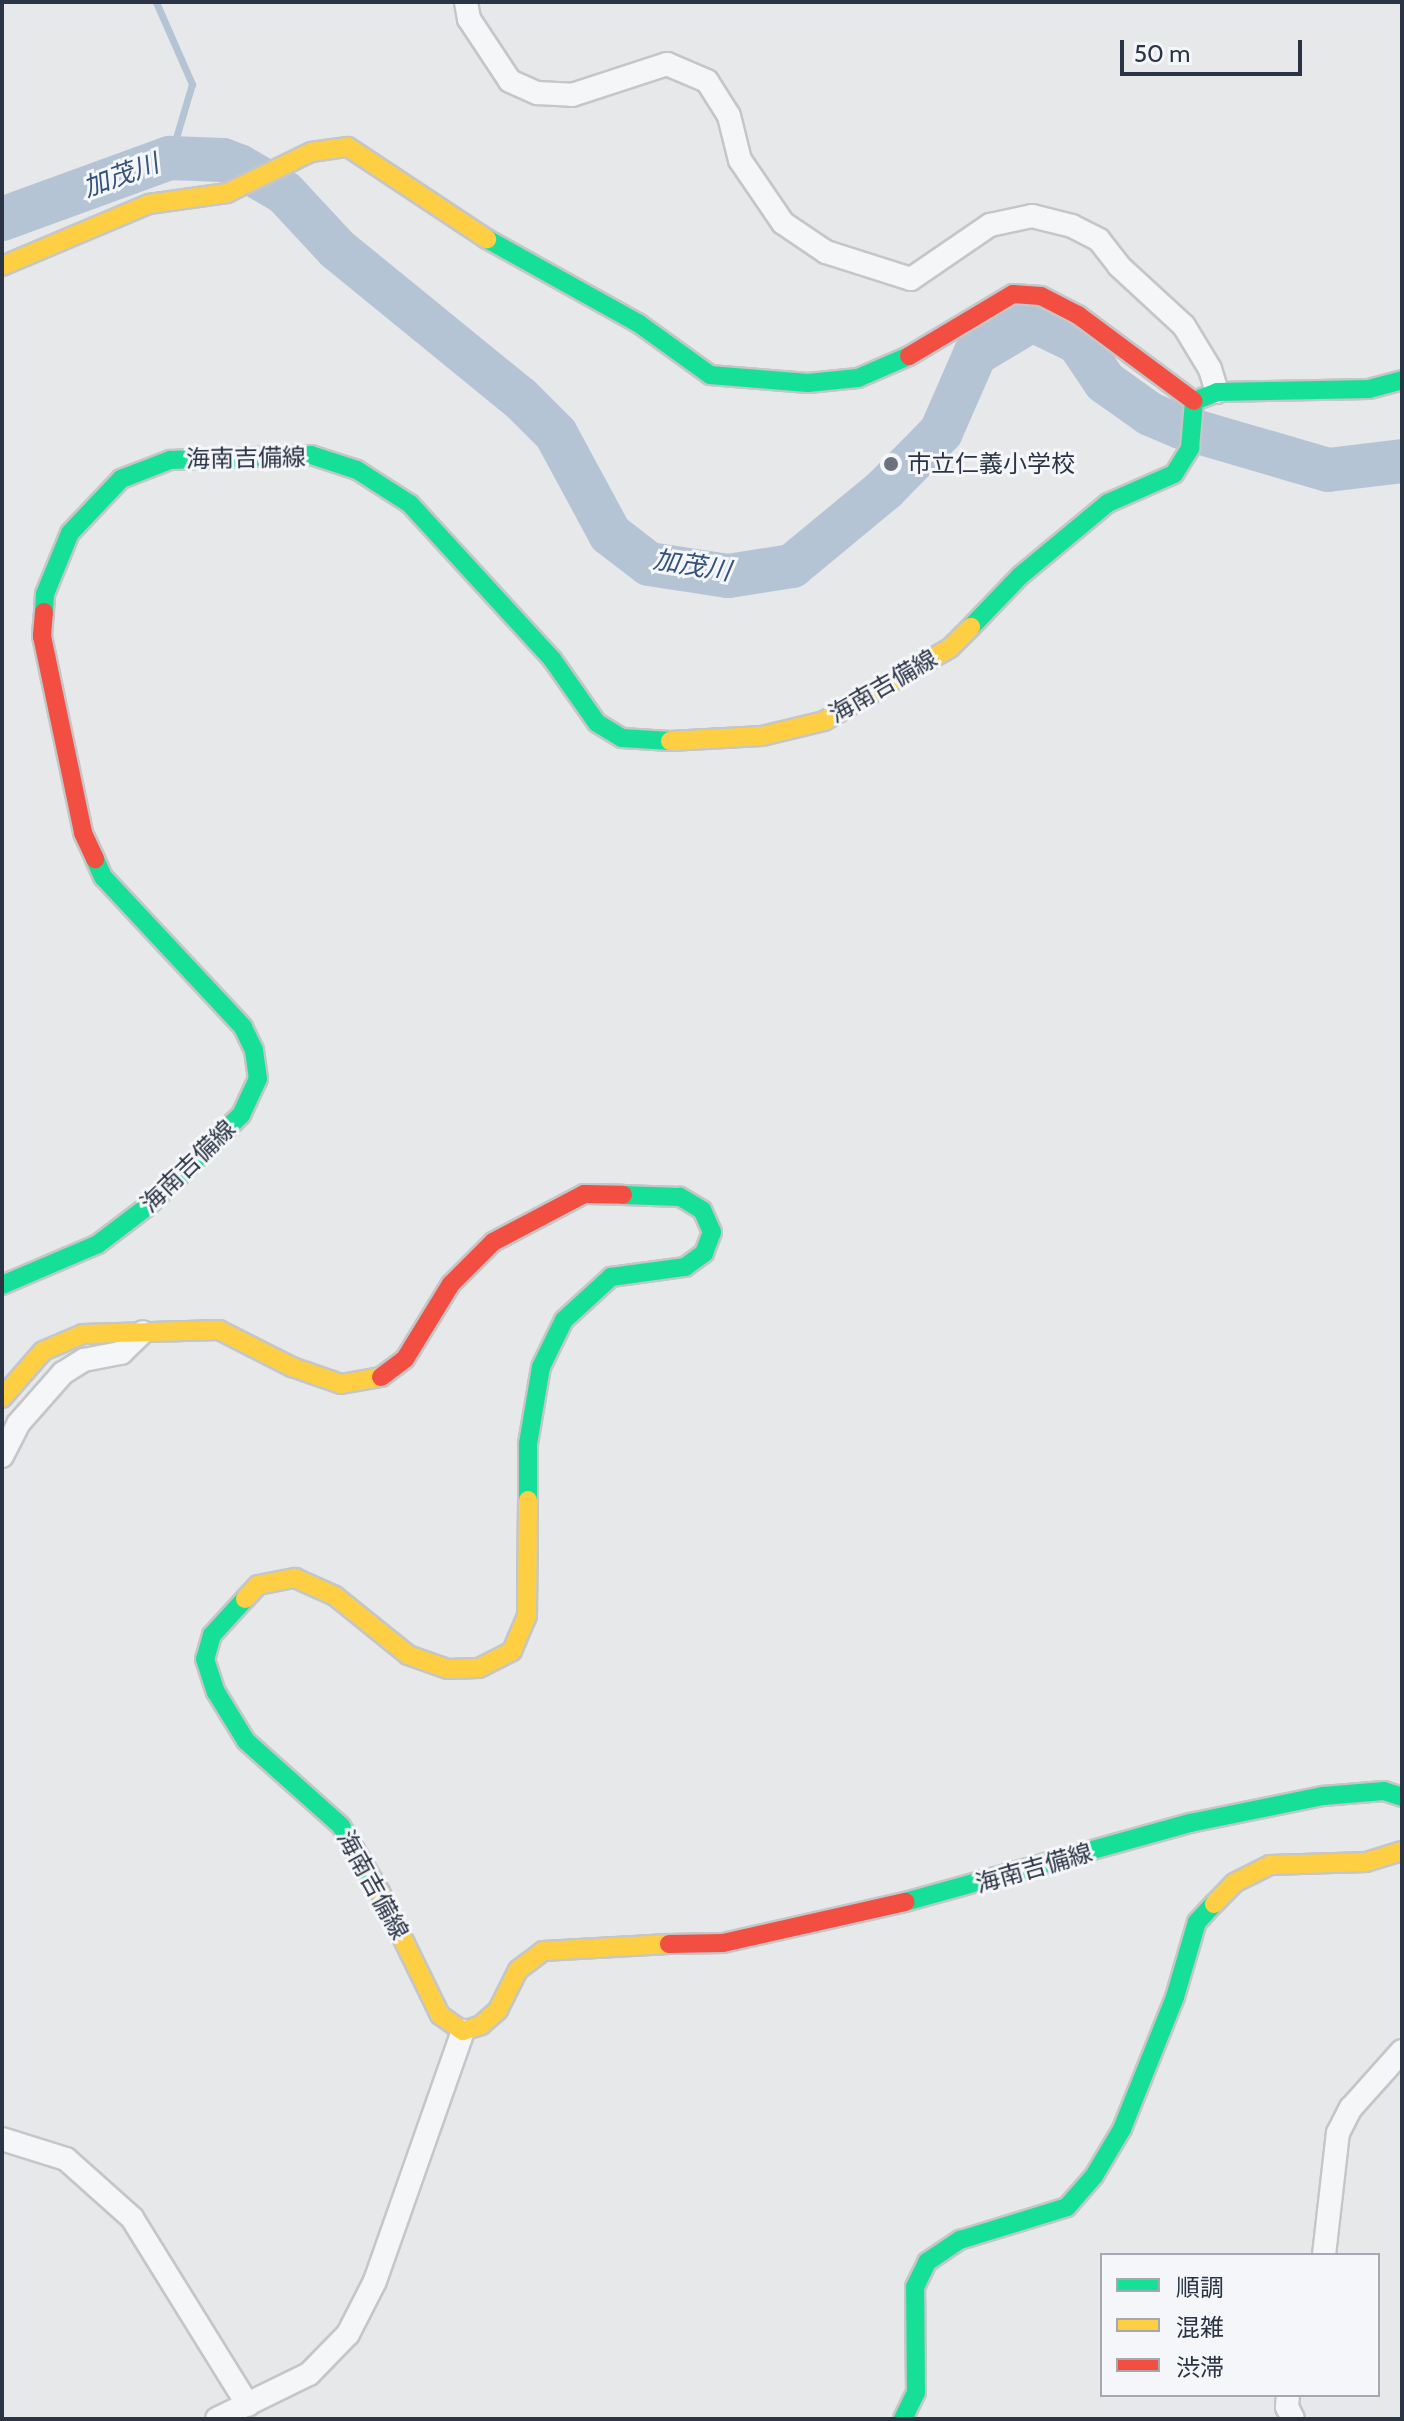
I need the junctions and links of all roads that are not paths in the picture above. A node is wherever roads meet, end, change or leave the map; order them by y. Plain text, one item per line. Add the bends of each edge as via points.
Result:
1 (466, 2) edge
2 (2, 266) edge
3 (1402, 380) edge
4 (1217, 392) junction
5 (1194, 410) junction
6 (2, 1285) edge
7 (143, 1332) junction
8 (2, 1398) edge
9 (2, 1456) edge
10 (1402, 1797) edge
11 (1402, 1851) edge
12 (463, 2031) junction
13 (1402, 2051) edge
14 (2, 2139) edge
15 (1324, 2253) edge
16 (1288, 2397) edge
17 (248, 2405) junction
18 (217, 2419) edge
19 (903, 2419) edge
20 (1293, 2419) edge

1 - 4 street via 469,19 510,81 537,93 572,95 667,64 707,81 729,116 740,160 783,223 826,252 911,279 990,225 1032,216 1072,226 1099,240 1119,266 1184,326 1210,369
2 - 5 main road via 149,204 249,186 311,152 348,147 457,222 638,323 710,375 808,383 858,378 895,364 1013,294 1041,296 1078,315
3 - 4 main road via 1369,389
4 - 5 main road
5 - 6 main road, 海南吉備線 via 1190,448 1162,484 1108,503 1039,559 950,648 848,710 762,736 684,742 622,738 597,723 552,659 410,504 357,470 311,455 253,454 170,460 121,479 70,533 49,576 44,603 42,636 83,833 103,877 243,1027 254,1050 258,1079 241,1115 148,1206 98,1244
7 - 8 main road, 海南吉備線 via 83,1334 54,1343
7 - 9 street via 121,1353 84,1360 63,1373 18,1424
7 - 12 main road, 海南吉備線 via 231,1332 292,1367 341,1384 379,1378 405,1359 451,1284 493,1242 584,1194 680,1197 702,1210 712,1232 704,1253 685,1267 611,1277 558,1331 541,1367 528,1444 527,1616 512,1651 479,1668 448,1669 408,1655 335,1596 295,1578 258,1585 212,1635 205,1659 216,1692 246,1741 341,1826 377,1886 440,2015
10 - 12 main road, 海南吉備線 via 1384,1791 1323,1796 1190,1823 927,1897 723,1943 657,1948 584,1945 543,1951 518,1970 498,2010 481,2025
11 - 19 main road via 1366,1862 1270,1865 1234,1883 1197,1922 1122,2129 1094,2176 1067,2207 960,2240 927,2262 915,2287 916,2392
12 - 17 street via 375,2281 348,2334 309,2374
13 - 15 street via 1351,2108 1338,2133
14 - 17 street via 66,2159 132,2218
16 - 20 street
17 - 18 street

